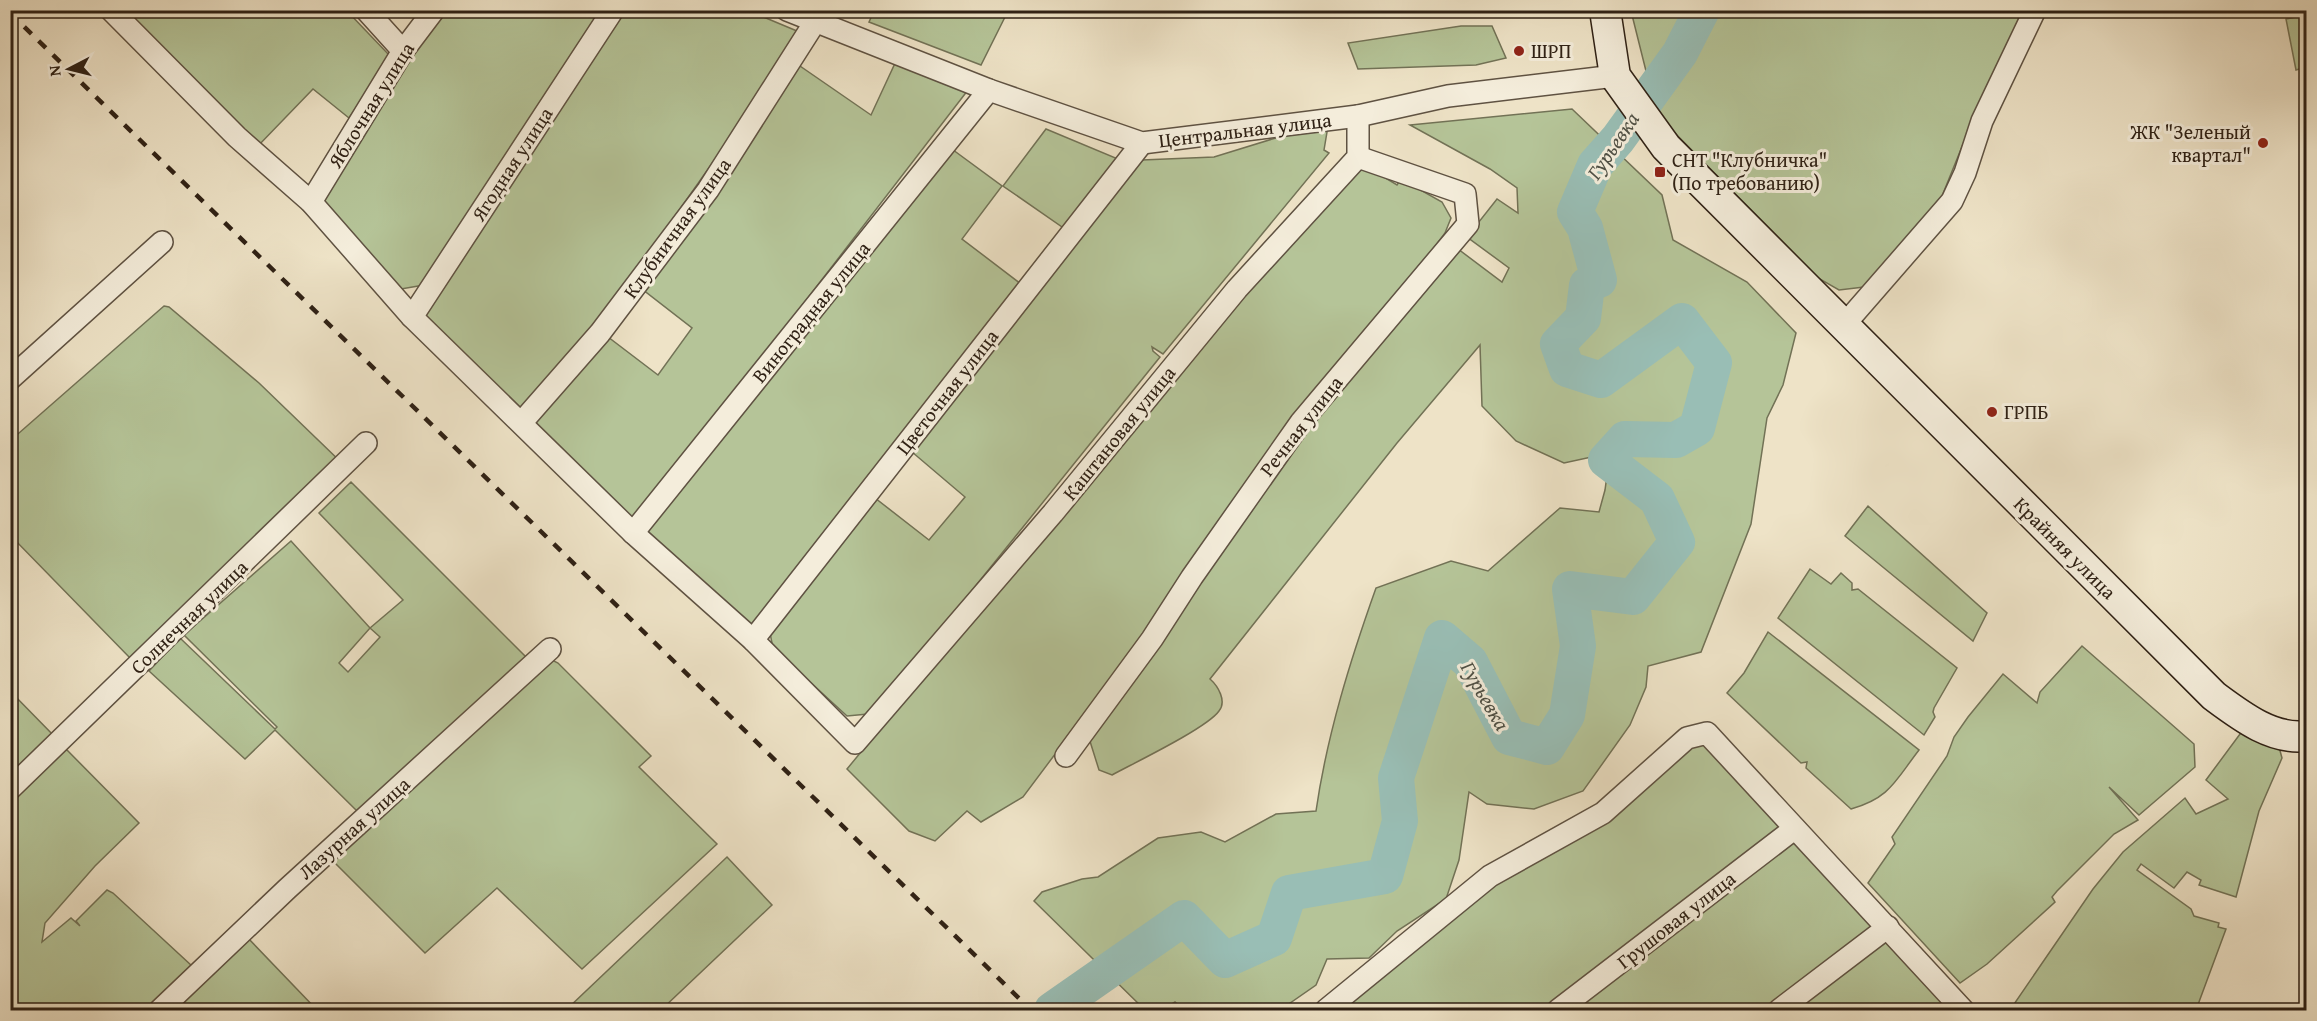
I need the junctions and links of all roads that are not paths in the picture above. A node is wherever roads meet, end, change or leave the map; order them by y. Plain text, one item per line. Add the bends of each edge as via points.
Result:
1 (111, 10) edge
2 (366, 10) edge
3 (434, 10) edge
4 (613, 10) edge
5 (787, 10) edge
6 (1605, 10) edge
7 (2035, 10) edge
8 (815, 22) junction
9 (403, 51) junction
10 (1616, 76) junction
11 (989, 90) junction
12 (1358, 116) junction
13 (1142, 143) junction
14 (1359, 157) junction
15 (311, 202) junction
16 (162, 242) dead end
17 (412, 317) junction
18 (1844, 325) junction
19 (10, 379) edge
20 (522, 422) junction
21 (366, 443) dead end
22 (633, 533) junction
23 (753, 640) junction
24 (550, 649) dead end
25 (2307, 736) edge
26 (1066, 756) dead end
27 (10, 789) edge
28 (1794, 828) junction
29 (1887, 927) junction
30 (160, 1011) edge
31 (1326, 1011) edge
32 (1558, 1011) edge
33 (1779, 1011) edge
34 (1963, 1011) edge

1 - 15 street via 237,137
2 - 9 street
3 - 9 street, Яблочная улица
4 - 17 street, Ягодная улица
5 - 8 street, Центральная улица
6 - 10 main road
7 - 18 street via 1982,121 1952,201
8 - 11 street, Центральная улица
8 - 20 street, Клубничная улица via 708,190 600,333
9 - 15 street, Яблочная улица
10 - 12 street, Центральная улица via 1448,96
10 - 18 main road, Крайняя улица via 1666,147
11 - 13 street, Центральная улица
11 - 22 street, Виноградная улица
12 - 13 street, Центральная улица
12 - 14 street
13 - 23 street, Цветочная улица
14 - 23 street, Каштановая улица via 1237,289 1053,513 855,743
14 - 26 street, Речная улица via 1465,194 1468,224 1301,423
15 - 17 street
16 - 19 street
17 - 20 street
18 - 25 main road, Крайняя улица via 2214,696 2245,719 2277,734
20 - 22 street
21 - 27 street, Солнечная улица
22 - 23 street
24 - 30 street, Лазурная улица via 287,889
28 - 29 street
28 - 31 street via 1707,733 1687,738 1603,813 1490,876
28 - 32 street, Грушовая улица
29 - 33 street
29 - 34 street

